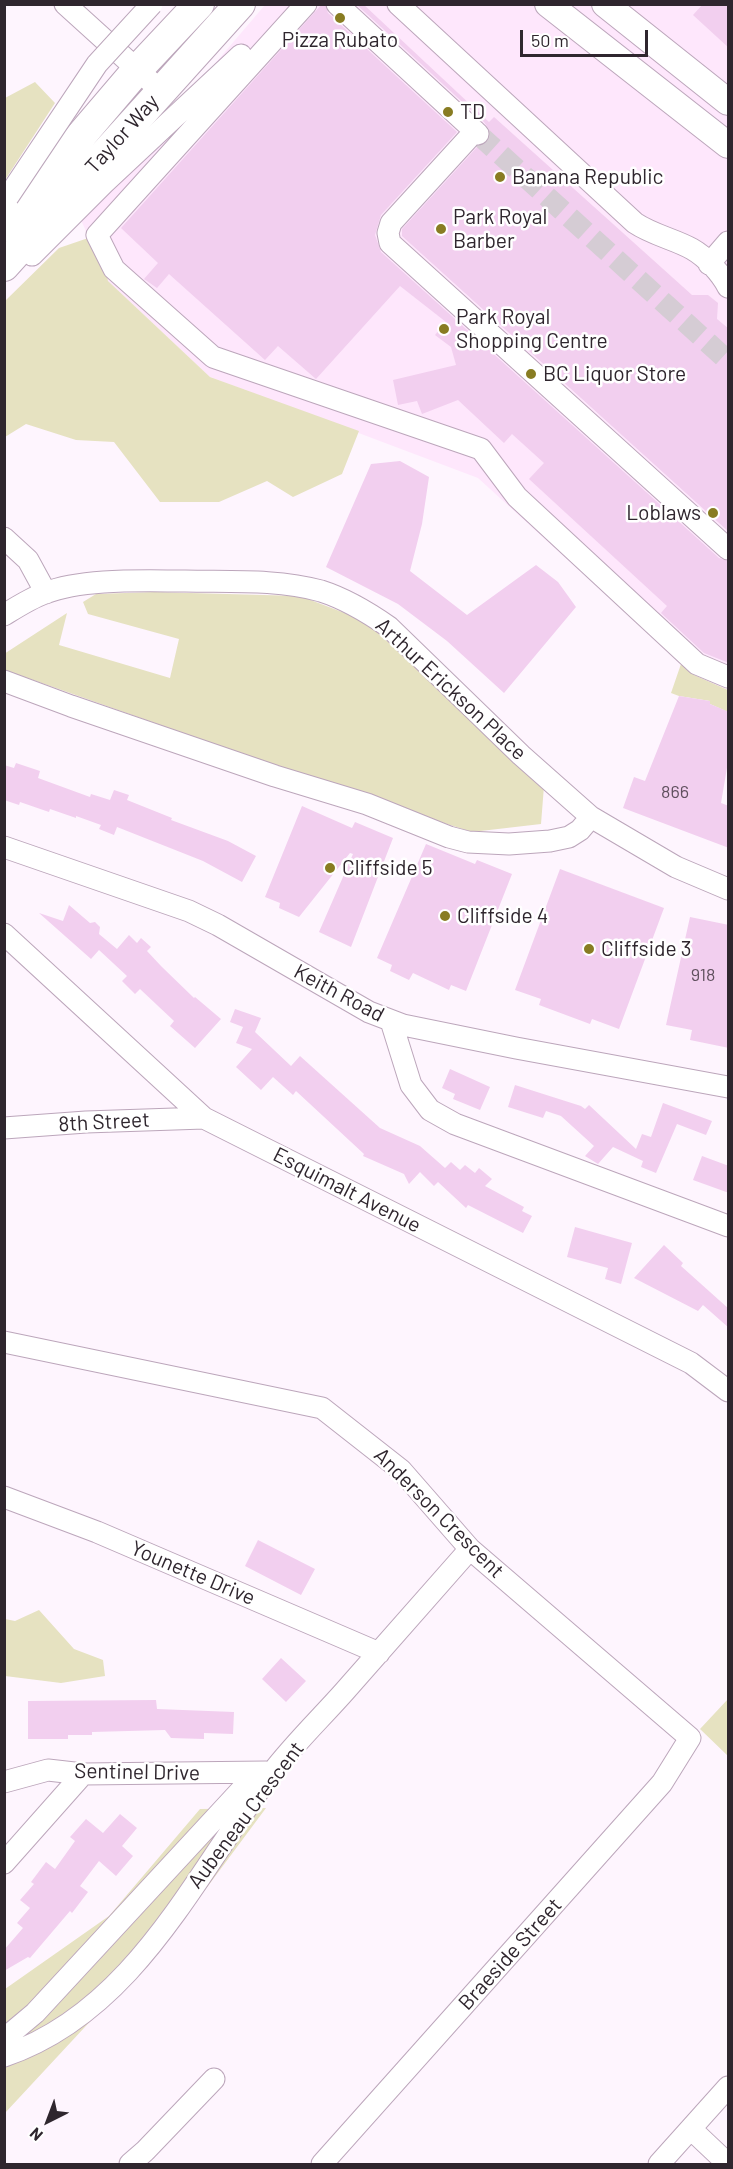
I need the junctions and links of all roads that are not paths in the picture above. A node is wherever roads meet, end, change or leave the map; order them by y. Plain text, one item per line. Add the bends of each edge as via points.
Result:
1 (65, 4) edge
2 (152, 4) edge
3 (199, 4) edge
4 (240, 4) edge
5 (255, 4) edge
6 (289, 4) edge
7 (306, 4) edge
8 (337, 4) edge
9 (398, 4) edge
10 (548, 4) edge
11 (605, 4) edge
12 (208, 39) junction
13 (137, 70) junction
14 (161, 91) junction
15 (729, 102) edge
16 (729, 145) edge
17 (6, 200) edge
18 (4, 226) edge
19 (729, 242) edge
20 (709, 264) junction
21 (4, 266) edge
22 (4, 273) edge
23 (729, 287) edge
24 (4, 538) edge
25 (729, 549) edge
26 (46, 592) junction
27 (4, 615) edge
28 (729, 677) edge
29 (4, 681) edge
30 (591, 817) junction
31 (4, 847) edge
32 (729, 890) edge
33 (4, 934) edge
34 (391, 1021) junction
35 (729, 1087) edge
36 (204, 1118) junction
37 (4, 1128) edge
38 (729, 1226) edge
39 (4, 1342) edge
40 (729, 1391) edge
41 (4, 1497) edge
42 (470, 1549) junction
43 (379, 1653) junction
44 (690, 1738) joint
45 (265, 1772) junction
46 (83, 1774) junction
47 (4, 1782) edge
48 (4, 1863) edge
49 (4, 2038) edge
50 (4, 2056) edge
51 (214, 2079) dead end
52 (729, 2087) edge
53 (691, 2129) junction
54 (130, 2164) edge
55 (322, 2164) edge
56 (659, 2164) edge
57 (728, 2164) edge

1 - 13 street
2 - 17 street, bridge via 97,64
3 - 13 highway, Taylor Way
4 - 12 highway, Taylor Way
5 - 12 street
6 - 22 street via 229,69 104,183 33,255
7 - 28 street via 97,235 114,269 213,357 481,449 517,497 697,664
8 - 25 street via 477,133 391,223 390,243
9 - 20 street via 635,223 693,250
10 - 16 main road
11 - 15 main road
12 - 14 highway, Taylor Way
13 - 14 street
13 - 18 highway, Taylor Way
14 - 21 highway, Taylor Way
19 - 20 street
20 - 23 street
24 - 26 street via 28,560
26 - 27 street, Arthur Erickson Place
26 - 30 street, Arthur Erickson Place via 122,581 251,582 321,591 370,613 389,627
29 - 30 street via 468,842 550,841 569,837
30 - 32 street, Arthur Erickson Place via 676,867
31 - 34 street, Keith Road via 189,911
33 - 36 street, Esquimalt Avenue
34 - 35 street, Keith Road
34 - 38 street via 411,1085 430,1110 454,1124
36 - 37 street, 8th Street
36 - 40 street, Esquimalt Avenue via 692,1363
39 - 42 street, Anderson Crescent via 322,1408 401,1470
41 - 43 street, Younette Drive via 97,1532
42 - 43 street, Aubeneau Crescent
42 - 44 street, Anderson Crescent
43 - 45 street, Aubeneau Crescent
44 - 55 street, Braeside Street via 662,1783
45 - 46 street, Sentinel Drive
45 - 49 street, Aubeneau Crescent via 35,2013
45 - 50 street, Aubeneau Crescent via 148,1950 113,1988 69,2025
46 - 47 street, Sentinel Drive via 48,1770
46 - 48 street
51 - 54 street
52 - 53 street
53 - 56 street
53 - 57 street

